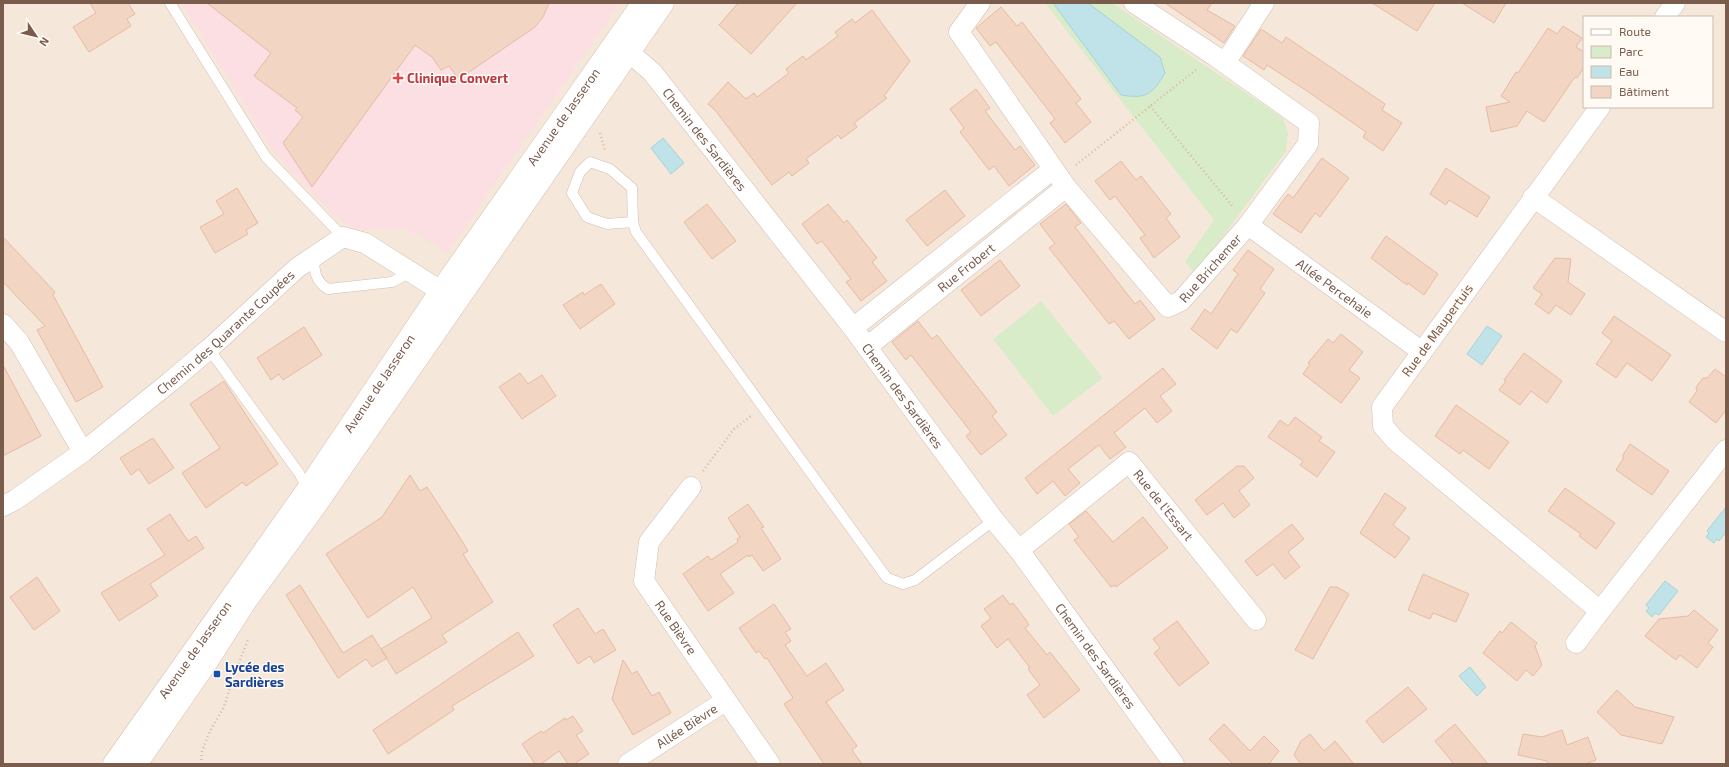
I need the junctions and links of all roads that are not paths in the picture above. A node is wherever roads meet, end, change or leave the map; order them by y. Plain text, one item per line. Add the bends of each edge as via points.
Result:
1 (170, 3) edge
2 (643, 3) edge
3 (663, 3) edge
4 (980, 3) edge
5 (1134, 3) edge
6 (1264, 3) edge
7 (1675, 3) edge
8 (1666, 16) edge
9 (623, 46) junction
10 (1220, 59) junction
11 (1599, 108) edge
12 (1060, 178) junction
13 (1533, 197) junction
14 (633, 222) junction
15 (1248, 225) junction
16 (343, 237) junction
17 (314, 256) junction
18 (411, 272) junction
19 (449, 296) junction
20 (3, 324) edge
21 (853, 328) junction
22 (1726, 332) edge
23 (867, 347) junction
24 (209, 349) junction
25 (1421, 351) junction
26 (1726, 450) edge
27 (83, 452) junction
28 (691, 487) road end
29 (311, 498) junction
30 (3, 506) edge
31 (994, 520) junction
32 (1019, 550) junction
33 (1600, 611) junction
34 (1256, 620) dead end
35 (1576, 643) dead end
36 (725, 701) junction
37 (126, 762) edge
38 (628, 764) edge
39 (770, 764) edge
40 (1174, 764) edge

1 - 16 lane via 266,157
2 - 9 main road, Avenue de Jasseron
3 - 9 main road, Avenue de Jasseron
4 - 12 street, Rue Brichemer via 959,32
5 - 10 street, Rue Brichemer
6 - 10 street
7 - 8 street
9 - 19 main road, Avenue de Jasseron
9 - 21 street, Chemin des Sardières via 652,72
10 - 15 street, Rue Brichemer via 1310,123 1308,144
11 - 13 street, Rue de Maupertuis
12 - 15 street, Rue Brichemer via 1168,307 1181,301
12 - 21 street, Rue Frobert
12 - 23 street, Rue Frobert
13 - 22 street
13 - 25 street, Rue de Maupertuis
14 - 14 lane via 632,188 610,169 590,162 580,172 572,193 587,217 607,224
14 - 31 lane via 636,232 887,578 903,584 915,580
15 - 25 street, Allée Percehaie
16 - 17 street, Chemin des Quarante Coupées
16 - 18 street via 365,242
17 - 18 lane via 314,274 320,284 328,289 392,282
17 - 24 street, Chemin des Quarante Coupées via 297,268
18 - 19 street
19 - 29 main road, Avenue de Jasseron
20 - 27 street via 20,342
21 - 23 street, Chemin des Sardières
23 - 31 street, Chemin des Sardières
24 - 27 street, Chemin des Quarante Coupées
24 - 29 lane via 299,473
25 - 33 street, Rue de Maupertuis via 1382,406 1383,426 1395,440
26 - 33 street
27 - 30 street, Chemin des Quarante Coupées
28 - 36 street, Rue Bièvre via 649,542 644,581
29 - 37 main road, Avenue de Jasseron
29 - 37 main road, Avenue de Jasseron via 204,666
31 - 32 street, Chemin des Sardières
32 - 34 street, Rue de l'Essart via 1129,462
32 - 40 street, Chemin des Sardières
33 - 35 street
36 - 38 street, Allée Bièvre
36 - 39 street, Rue Bièvre

